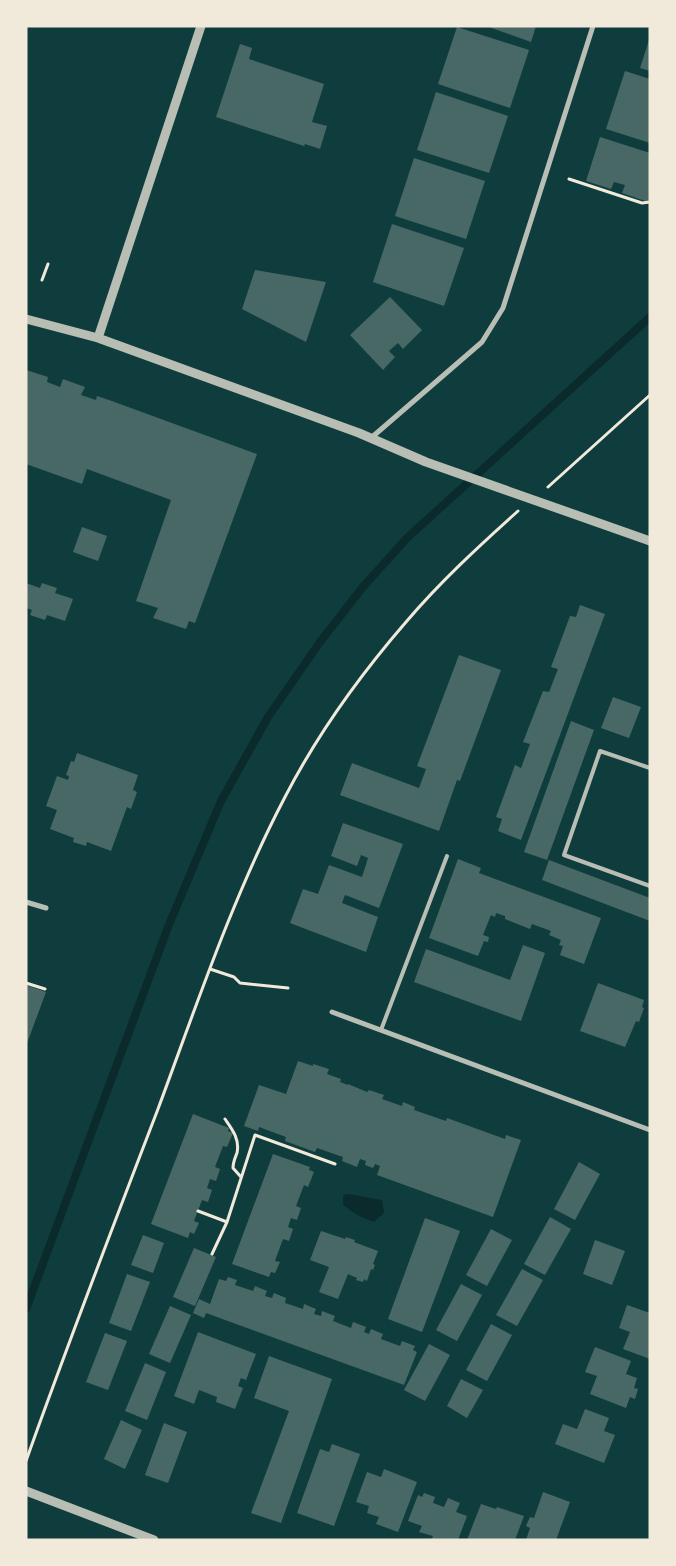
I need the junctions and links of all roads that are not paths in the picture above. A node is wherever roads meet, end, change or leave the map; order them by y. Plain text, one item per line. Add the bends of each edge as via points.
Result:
1 (201, 26) edge
2 (594, 26) edge
3 (26, 319) edge
4 (98, 338) junction
5 (371, 438) junction
6 (650, 541) edge
7 (650, 768) edge
8 (447, 856) dead end
9 (650, 886) edge
10 (26, 902) edge
11 (46, 908) dead end
12 (332, 1012) dead end
13 (381, 1030) junction
14 (650, 1130) edge
15 (26, 1491) edge
16 (154, 1540) edge

1 - 4 street
2 - 5 street via 503,308 482,342
3 - 4 street
4 - 5 street
5 - 6 street via 426,462
7 - 9 lane via 600,751 564,855
8 - 13 lane
10 - 11 street
12 - 13 street
13 - 14 street
15 - 16 street

